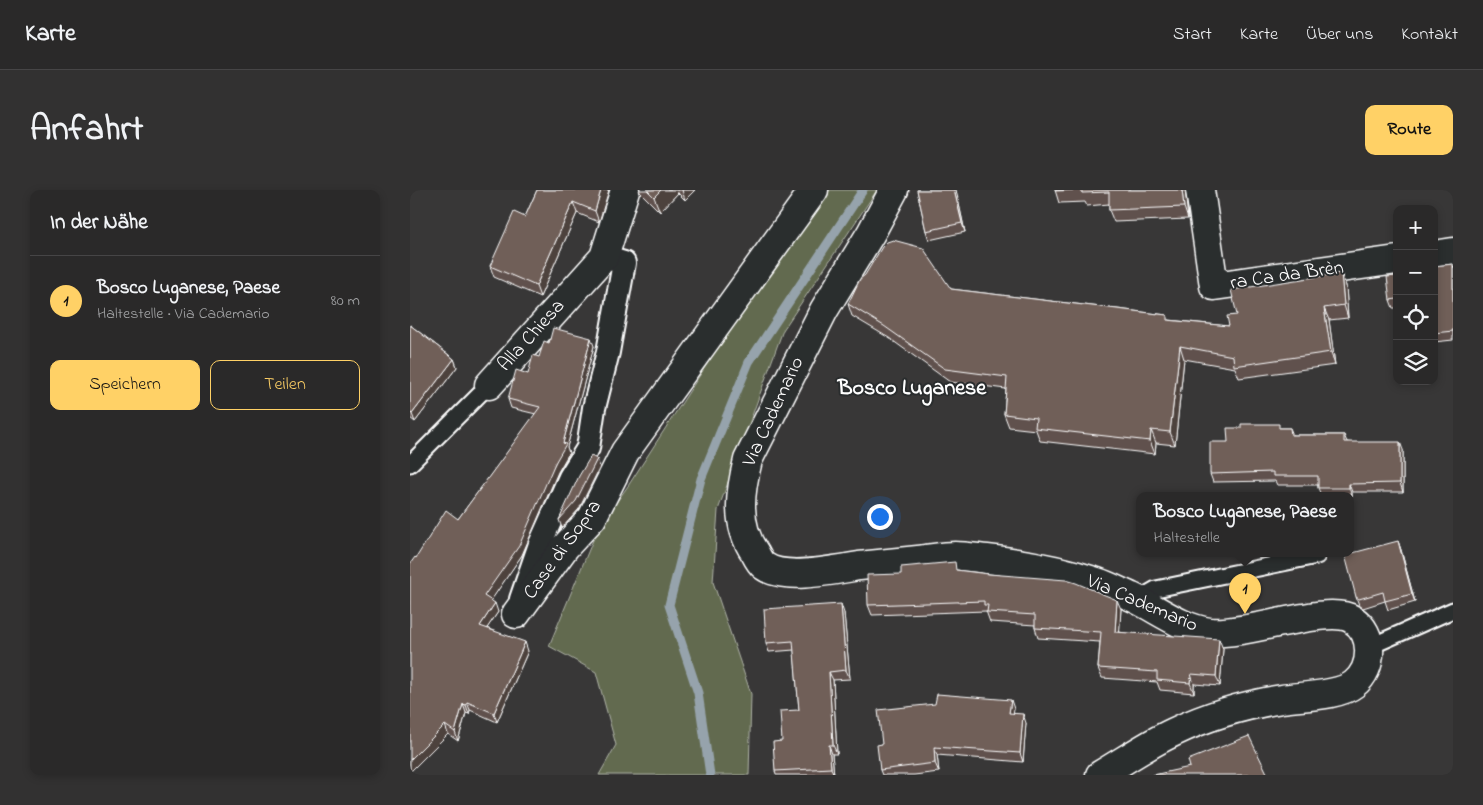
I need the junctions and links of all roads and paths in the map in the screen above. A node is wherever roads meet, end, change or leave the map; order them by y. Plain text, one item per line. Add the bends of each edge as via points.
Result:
1 (625, 190) edge
2 (814, 190) edge
3 (894, 190) edge
4 (1200, 190) edge
5 (1453, 252) edge
6 (1438, 254) edge
7 (604, 257) junction
8 (1393, 261) edge
9 (489, 385) joint
10 (410, 464) edge
11 (1312, 557) edge
12 (1137, 600) junction
13 (1453, 610) edge
14 (516, 614) joint
15 (1369, 647) junction
16 (1100, 775) edge

1 - 7 street, Alla Chiesa
2 - 14 street, Case di Sopra via 625,452 592,518 564,547
3 - 12 street, Via Cademario via 824,310 748,460 741,486 740,508 743,529 752,549 764,566 782,573 820,573 955,556 1003,561 1089,580
4 - 8 street, ra Ca da Brèn via 1214,286
5 - 6 street
7 - 9 street, Alla Chiesa
7 - 14 street, Case di Sopra via 624,263 588,448 570,477 540,544
9 - 10 lane, Alla Chiesa
11 - 12 lane via 1156,589
12 - 15 street, Via Cademario via 1185,626 1208,632 1230,632 1326,615 1350,617 1360,625
13 - 15 lane
15 - 16 street via 1366,670 1352,686 1329,693 1274,701 1203,720 1172,732

